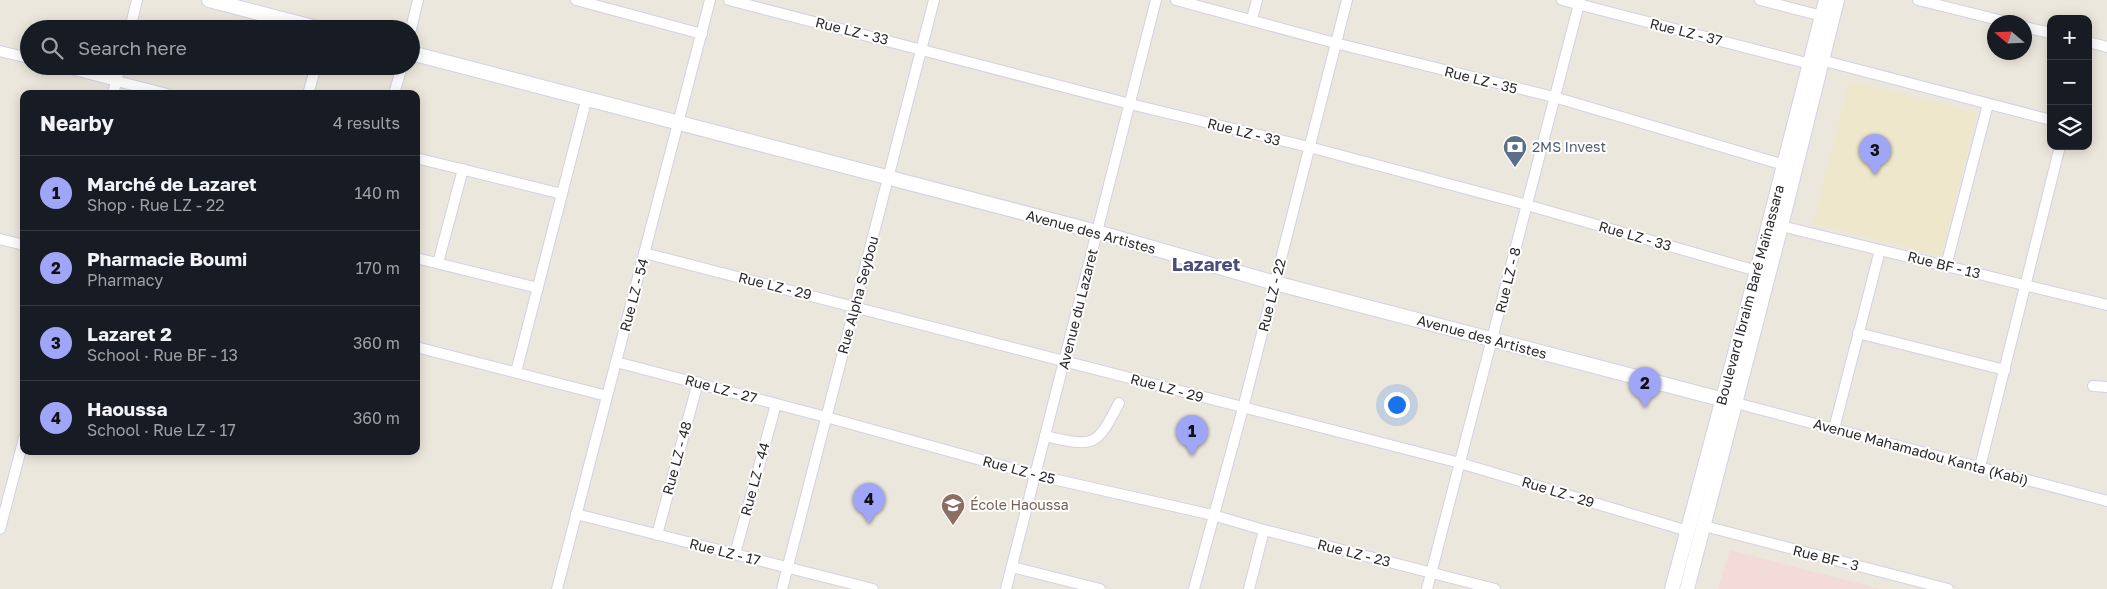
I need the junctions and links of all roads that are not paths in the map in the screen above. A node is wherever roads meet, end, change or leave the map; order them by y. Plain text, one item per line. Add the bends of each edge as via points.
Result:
1 (137, 0) edge
2 (210, 0) edge
3 (418, 0) edge
4 (576, 0) edge
5 (710, 0) edge
6 (729, 0) edge
7 (934, 0) edge
8 (1156, 0) edge
9 (1176, 0) edge
10 (1257, 0) edge
11 (1347, 0) edge
12 (1562, 0) edge
13 (1760, 0) edge
14 (1826, 0) edge
15 (1837, 0) edge
16 (1918, 0) edge
17 (1579, 2) edge
18 (1945, 3) edge
19 (610, 4) edge
20 (1822, 16) junction
21 (1987, 16) edge
22 (1252, 19) junction
23 (132, 20) edge
24 (287, 20) edge
25 (413, 20) edge
26 (2032, 29) edge
27 (2047, 32) edge
28 (702, 34) junction
29 (1335, 43) junction
30 (2092, 43) edge
31 (2107, 47) edge
32 (921, 49) junction
33 (0, 51) edge
34 (420, 55) edge
35 (20, 56) edge
36 (1816, 62) junction
37 (93, 75) edge
38 (118, 75) edge
39 (313, 75) edge
40 (399, 75) edge
41 (116, 81) junction
42 (114, 90) edge
43 (151, 90) edge
44 (309, 90) edge
45 (395, 90) edge
46 (587, 97) junction
47 (1554, 97) junction
48 (1130, 104) junction
49 (1988, 104) junction
50 (2047, 119) edge
51 (678, 124) junction
52 (1309, 147) junction
53 (2059, 150) edge
54 (420, 159) edge
55 (1784, 165) junction
56 (463, 170) junction
57 (889, 178) junction
58 (562, 194) junction
59 (1527, 205) junction
60 (1781, 226) junction
61 (1097, 232) junction
62 (0, 239) edge
63 (20, 244) edge
64 (1880, 250) junction
65 (644, 253) junction
66 (420, 259) edge
67 (438, 263) junction
68 (1946, 266) junction
69 (1757, 270) junction
70 (1275, 283) junction
71 (2026, 285) junction
72 (538, 288) junction
73 (2107, 305) edge
74 (855, 307) junction
75 (1858, 333) junction
76 (1493, 340) junction
77 (420, 348) edge
78 (1064, 360) junction
79 (616, 362) junction
80 (2005, 370) junction
81 (516, 372) junction
82 (698, 382) junction
83 (2093, 386) dead end
84 (2107, 387) edge
85 (607, 396) junction
86 (1729, 402) junction
87 (1119, 403) dead end
88 (776, 404) junction
89 (1243, 408) junction
90 (826, 416) junction
91 (1834, 429) junction
92 (1045, 436) junction
93 (20, 449) edge
94 (1460, 463) junction
95 (1980, 468) junction
96 (1036, 475) junction
97 (4, 493) edge
98 (2107, 501) edge
99 (576, 514) junction
100 (1213, 515) junction
101 (1704, 526) junction
102 (0, 529) edge
103 (1264, 530) junction
104 (1688, 531) junction
105 (657, 534) junction
106 (734, 554) junction
107 (787, 567) junction
108 (1012, 567) junction
109 (1431, 572) junction
110 (556, 589) edge
111 (782, 589) edge
112 (873, 589) edge
113 (1006, 589) edge
114 (1100, 589) edge
115 (1194, 589) edge
116 (1249, 589) edge
117 (1427, 589) edge
118 (1495, 589) edge
119 (1672, 589) edge
120 (1687, 589) edge
121 (1948, 589) edge

1 - 23 street
2 - 24 street
3 - 25 street
4 - 19 street
5 - 28 street, Rue LZ - 54
6 - 32 street, Rue LZ - 33
7 - 32 street, Rue Alpha Seybou
8 - 48 street, Avenue du Lazaret
9 - 22 street, Rue LZ - 35
10 - 22 street
11 - 29 street, Rue LZ - 22
12 - 17 street, Rue LZ - 37
13 - 20 street
14 - 20 street, Boulevard Ibraim Baré Maïnassara
15 - 36 street, Boulevard Ibraim Baré Maïnassara
16 - 18 street
17 - 36 street, Rue LZ - 37
17 - 47 street, Rue LZ - 8
18 - 21 street
19 - 28 street
20 - 36 street, Boulevard Ibraim Baré Maïnassara
22 - 29 street, Rue LZ - 35
26 - 27 street
28 - 51 street, Rue LZ - 54
29 - 47 street, Rue LZ - 35
29 - 52 street, Rue LZ - 22
30 - 31 street
32 - 48 street, Rue LZ - 33
32 - 57 street, Rue Alpha Seybou
33 - 35 street
34 - 46 street, Avenue des Artistes
36 - 49 street, Rue LZ - 37
36 - 55 street, Boulevard Ibraim Baré Maïnassara
36 - 60 street, Boulevard Ibraim Baré Maïnassara
37 - 41 street
38 - 41 street
39 - 44 street
40 - 45 street
41 - 42 street
41 - 43 street
46 - 51 street, Avenue des Artistes
46 - 58 street
47 - 55 street, Rue LZ - 35
47 - 59 street, Rue LZ - 8
48 - 52 street, Rue LZ - 33
48 - 61 street, Avenue du Lazaret
49 - 50 street, Rue LZ - 37
49 - 68 street
51 - 57 street, Avenue des Artistes
51 - 65 street, Rue LZ - 54
52 - 59 street, Rue LZ - 33
52 - 70 street, Rue LZ - 22
53 - 71 street
54 - 56 street
55 - 69 street, Boulevard Ibraim Baré Maïnassara
56 - 58 street
56 - 67 street
57 - 61 street, Avenue des Artistes
57 - 74 street, Rue Alpha Seybou
58 - 72 street
59 - 69 street, Rue LZ - 33
59 - 76 street, Rue LZ - 8
60 - 64 street, Rue BF - 13
60 - 86 street, Boulevard Ibraim Baré Maïnassara
61 - 70 street, Avenue des Artistes
61 - 78 street, Avenue du Lazaret
62 - 63 street
64 - 68 street, Rue BF - 13
64 - 75 street
65 - 74 street, Rue LZ - 29
65 - 79 street, Rue LZ - 54
66 - 67 street
67 - 72 street
68 - 71 street, Rue BF - 13
69 - 86 street, Boulevard Ibraim Baré Maïnassara
70 - 76 street, Avenue des Artistes
70 - 89 street, Rue LZ - 22
71 - 73 street, Rue BF - 13
71 - 80 street
72 - 81 street
74 - 78 street, Rue LZ - 29
74 - 90 street, Rue Alpha Seybou
75 - 80 street
75 - 91 street
76 - 86 street, Avenue des Artistes
76 - 94 street, Rue LZ - 8
77 - 81 street
78 - 89 street, Rue LZ - 29
78 - 92 street, Avenue du Lazaret
79 - 82 street, Rue LZ - 27
79 - 85 street, Rue LZ - 54
80 - 95 street
81 - 85 street
82 - 88 street, Rue LZ - 27
82 - 105 street, Rue LZ - 48
83 - 84 street
85 - 99 street, Rue LZ - 54
86 - 91 street, Avenue Mahamadou Kanta (Kabi)
86 - 101 street, Boulevard Ibraim Baré Maïnassara
86 - 104 street, Boulevard Ibraim Baré Maïnassara
87 - 92 street via 1098,438 1075,443
88 - 90 street, Rue LZ - 27
88 - 106 street, Rue LZ - 44
89 - 94 street, Rue LZ - 29
89 - 100 street, Rue LZ - 22
90 - 96 street, Rue LZ - 25
90 - 107 street, Rue Alpha Seybou
91 - 95 street, Avenue Mahamadou Kanta (Kabi)
92 - 96 street, Avenue du Lazaret
93 - 97 street
94 - 104 street, Rue LZ - 29
94 - 109 street, Rue LZ - 8
95 - 98 street, Avenue Mahamadou Kanta (Kabi)
96 - 100 street, Rue LZ - 25
96 - 108 street, Avenue du Lazaret
97 - 102 street
99 - 105 street, Rue LZ - 17
99 - 110 street, Rue LZ - 54
100 - 103 street, Rue LZ - 23
100 - 115 street, Rue LZ - 22
101 - 120 street, Boulevard Ibraim Baré Maïnassara
101 - 121 street, Rue BF - 3
103 - 109 street, Rue LZ - 23
103 - 116 street
104 - 119 street, Boulevard Ibraim Baré Maïnassara
105 - 106 street, Rue LZ - 17
106 - 107 street, Rue LZ - 17
107 - 111 street, Rue Alpha Seybou
107 - 112 street, Rue LZ - 17
108 - 113 street, Avenue du Lazaret
108 - 114 street
109 - 117 street, Rue LZ - 8
109 - 118 street, Rue LZ - 23

